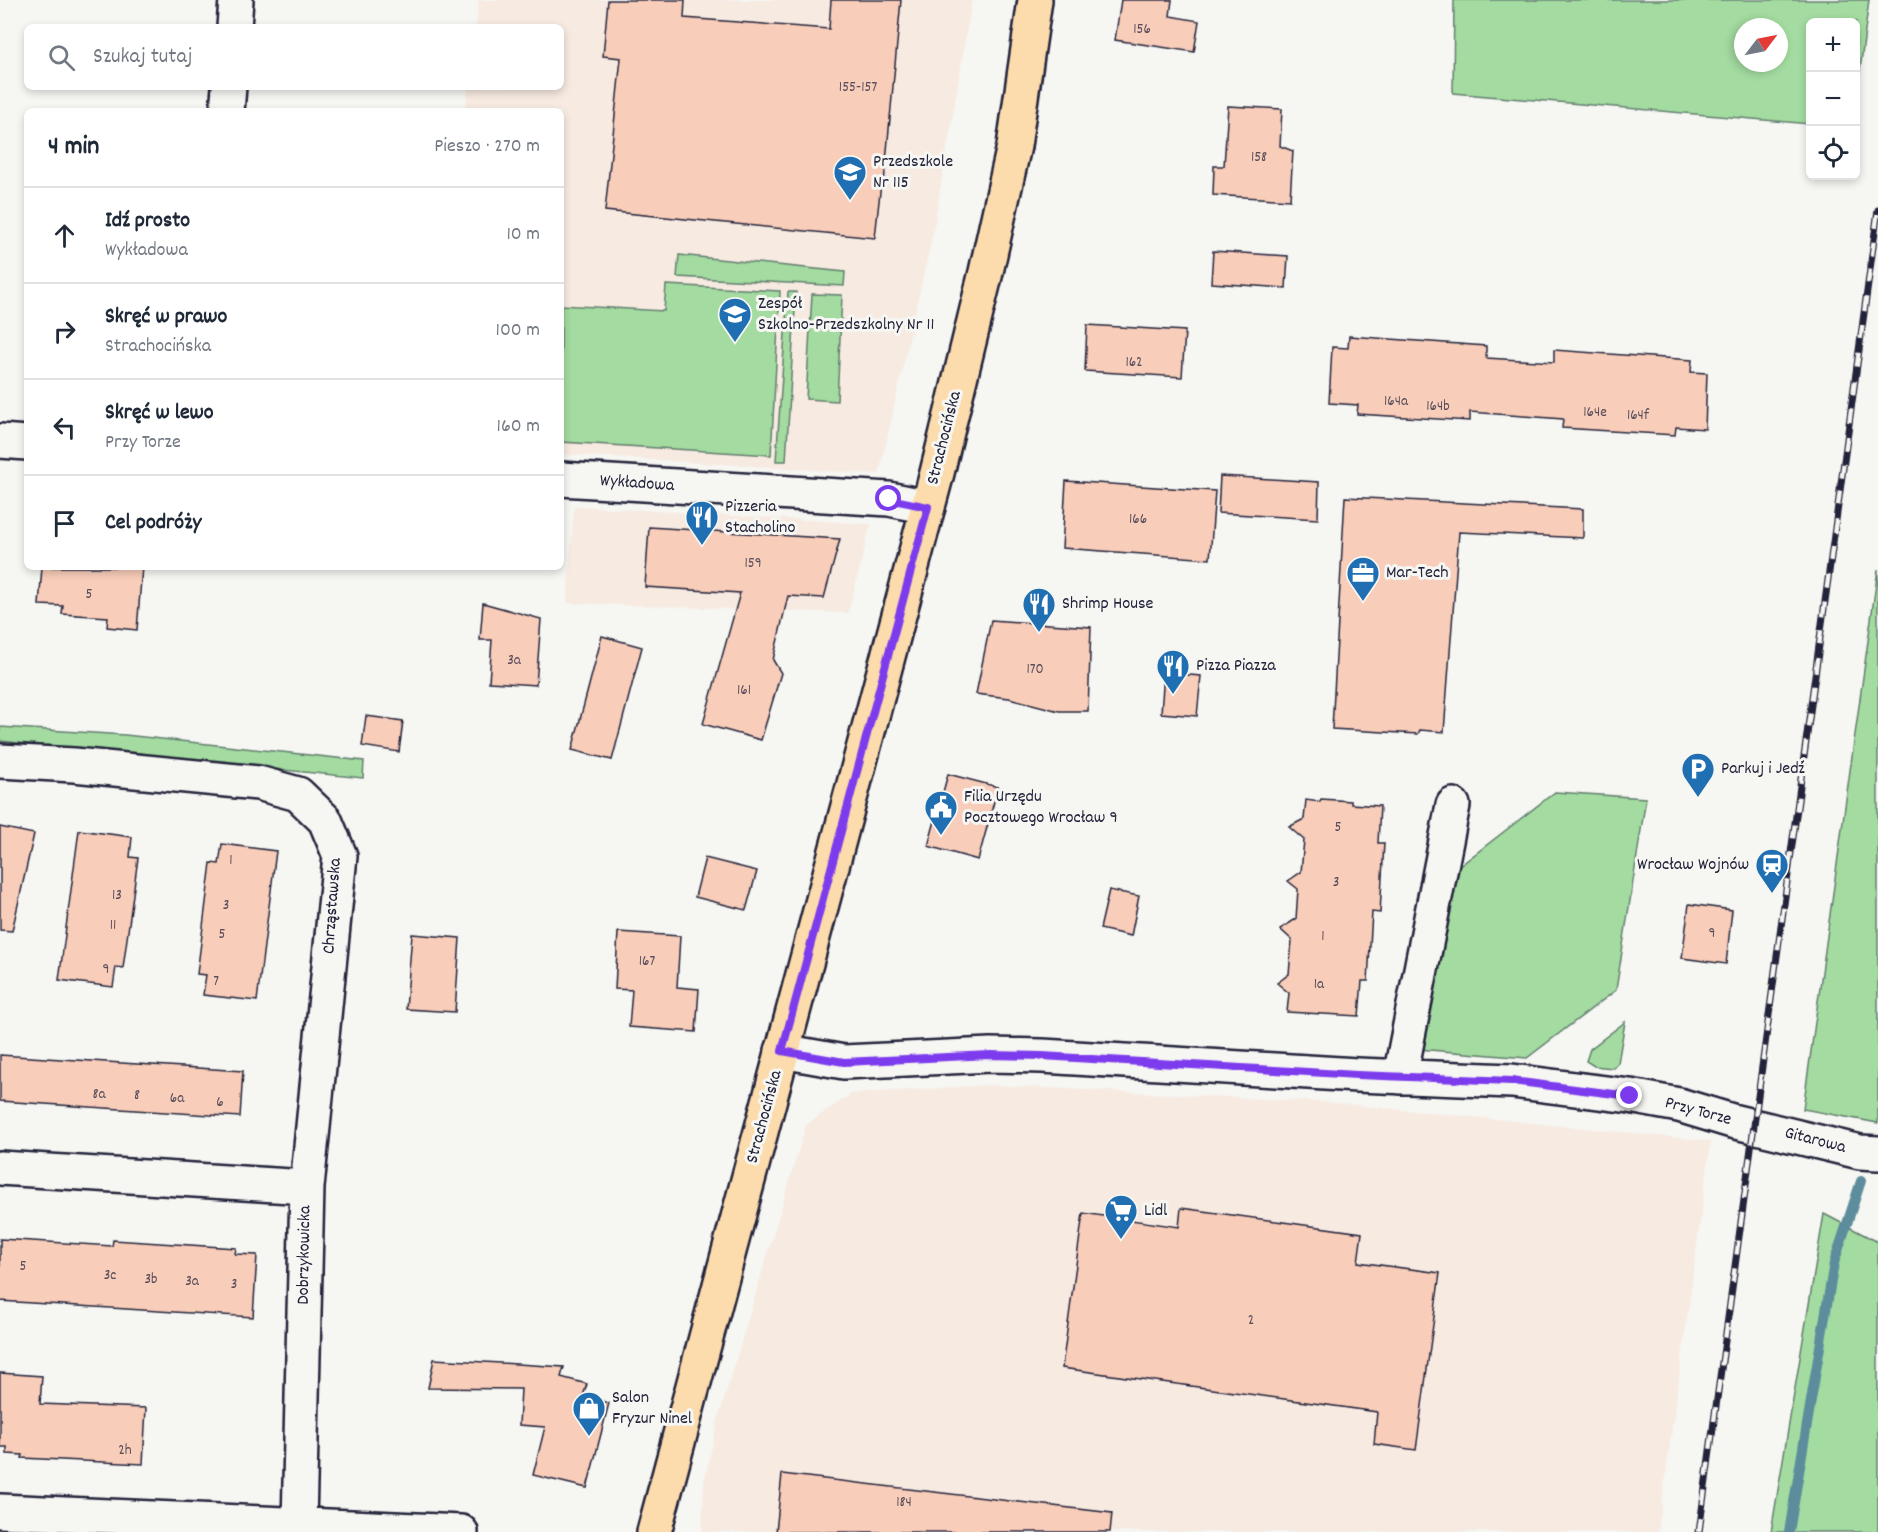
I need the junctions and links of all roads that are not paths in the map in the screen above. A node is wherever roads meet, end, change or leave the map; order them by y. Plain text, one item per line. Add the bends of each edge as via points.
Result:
1 (236, 0) edge
2 (1035, 0) edge
3 (234, 24) edge
4 (229, 90) edge
5 (227, 108) edge
6 (0, 441) edge
7 (24, 443) edge
8 (564, 479) edge
9 (928, 507) junction
10 (0, 761) edge
11 (1453, 805) dead end
12 (782, 1051) junction
13 (1400, 1077) junction
14 (1753, 1126) joint
15 (1878, 1153) edge
16 (0, 1168) edge
17 (307, 1187) junction
18 (0, 1510) edge
19 (299, 1524) junction
20 (461, 1532) edge
21 (654, 1532) edge

1 - 3 street
2 - 9 main road, Strachocińska via 1014,146
4 - 5 street
6 - 7 street
8 - 9 street, Wykładowa via 889,499
9 - 12 main road, Strachocińska
10 - 17 street, Chrząstawska via 258,783 298,794 325,820 340,856
11 - 13 street
12 - 13 street, Przy Torze via 844,1062 1042,1056
12 - 21 main road, Strachocińska
13 - 14 street, Przy Torze via 1512,1081 1630,1096
14 - 15 street, Gitarowa
16 - 17 street, Dobrzykowicka
17 - 19 street, Dobrzykowicka
18 - 19 street
19 - 20 street

